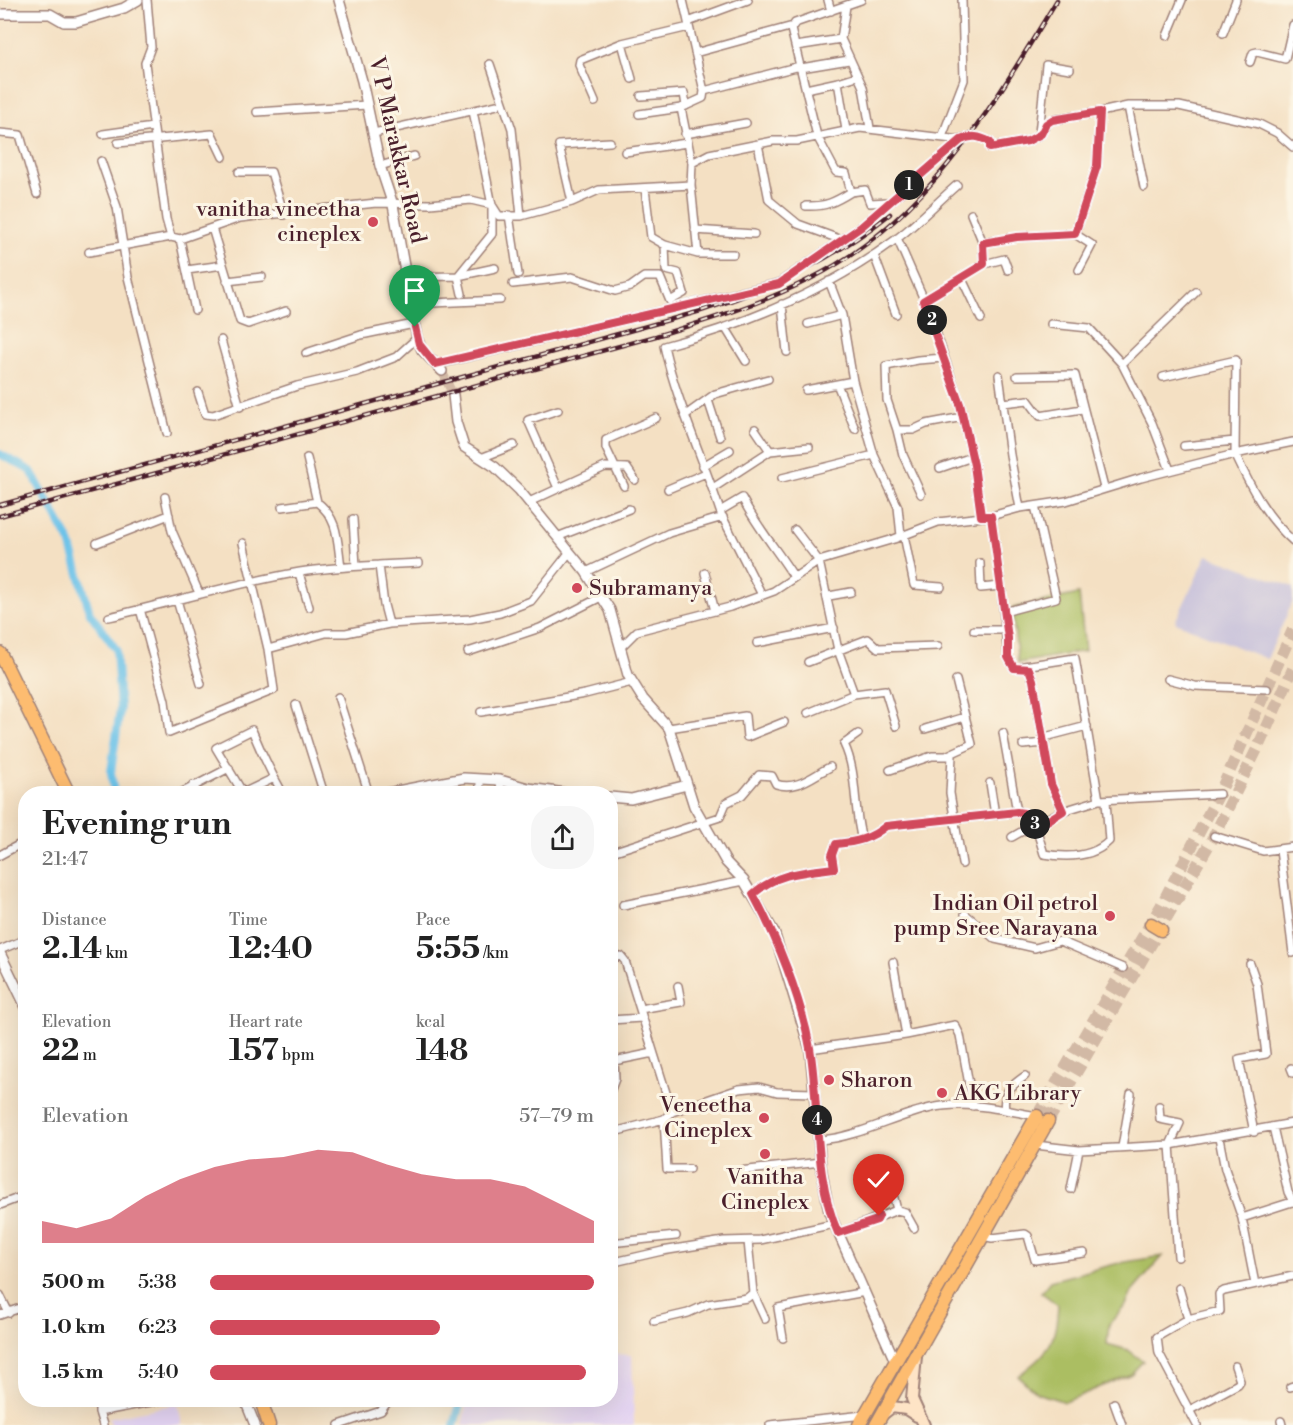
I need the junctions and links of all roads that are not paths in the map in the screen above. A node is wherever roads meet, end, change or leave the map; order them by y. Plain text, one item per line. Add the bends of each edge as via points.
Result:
1 (138, 0) edge
2 (147, 0) edge
3 (339, 0) edge
4 (683, 0) edge
5 (748, 0) edge
6 (828, 0) edge
7 (861, 0) edge
8 (962, 0) edge
9 (1182, 0) edge
10 (1236, 0) edge
11 (846, 6) junction
12 (831, 11) junction
13 (0, 14) edge
14 (688, 25) junction
15 (1293, 25) edge
16 (793, 26) junction
17 (1223, 33) dead end
18 (1167, 36) dead end
19 (841, 39) junction
20 (622, 43) junction
21 (796, 46) junction
22 (695, 53) junction
23 (849, 60) junction
24 (1250, 63) dead end
25 (490, 64) dead end
26 (801, 67) junction
27 (1070, 69) dead end
28 (857, 76) junction
29 (632, 79) dead end
30 (838, 82) junction
31 (806, 89) junction
32 (704, 91) junction
33 (641, 96) dead end
34 (594, 102) dead end
35 (367, 105) junction
36 (497, 105) dead end
37 (1128, 106) junction
38 (683, 107) junction
39 (473, 111) junction
40 (256, 112) dead end
41 (1100, 112) junction
42 (639, 114) dead end
43 (746, 123) dead end
44 (153, 127) junction
45 (870, 128) junction
46 (846, 130) junction
47 (0, 133) edge
48 (374, 133) junction
49 (103, 134) dead end
50 (686, 134) junction
51 (1039, 135) junction
52 (817, 136) junction
53 (942, 137) junction
54 (155, 139) junction
55 (961, 140) junction
56 (610, 141) dead end
57 (118, 143) dead end
58 (687, 143) junction
59 (758, 144) junction
60 (1293, 147) edge
61 (625, 152) dead end
62 (414, 156) dead end
63 (223, 158) dead end
64 (101, 161) dead end
65 (692, 163) junction
66 (380, 166) junction
67 (239, 172) dead end
68 (691, 185) junction
69 (957, 185) dead end
70 (1144, 187) dead end
71 (645, 189) junction
72 (850, 192) junction
73 (37, 194) dead end
74 (572, 202) junction
75 (889, 202) junction
76 (393, 205) junction
77 (492, 205) junction
78 (806, 206) dead end
79 (971, 214) dead end
80 (284, 215) junction
81 (509, 215) junction
82 (521, 216) junction
83 (212, 228) junction
84 (695, 230) junction
85 (754, 234) dead end
86 (1075, 234) junction
87 (171, 237) junction
88 (897, 238) junction
89 (180, 239) junction
90 (842, 240) junction
91 (983, 243) junction
92 (665, 245) junction
93 (122, 246) junction
94 (89, 252) dead end
95 (698, 254) junction
96 (734, 254) dead end
97 (873, 255) junction
98 (984, 264) junction
99 (223, 265) junction
100 (495, 268) dead end
101 (187, 270) junction
102 (1008, 270) dead end
103 (1079, 270) dead end
104 (518, 274) dead end
105 (458, 276) junction
106 (262, 277) dead end
107 (405, 277) junction
108 (962, 279) junction
109 (227, 281) junction
110 (830, 281) junction
111 (513, 284) dead end
112 (1196, 292) dead end
113 (462, 294) dead end
114 (500, 300) dead end
115 (923, 301) junction
116 (410, 304) junction
117 (782, 304) junction
118 (195, 310) dead end
119 (286, 311) dead end
120 (896, 314) dead end
121 (842, 315) junction
122 (981, 319) dead end
123 (414, 324) junction
124 (808, 324) dead end
125 (1051, 324) dead end
126 (725, 327) junction
127 (417, 338) junction
128 (221, 340) dead end
129 (306, 352) dead end
130 (787, 352) dead end
131 (944, 358) junction
132 (746, 361) dead end
133 (1122, 364) junction
134 (438, 368) joint
135 (999, 375) dead end
136 (1017, 376) dead end
137 (1163, 377) dead end
138 (768, 379) dead end
139 (853, 381) junction
140 (837, 384) junction
141 (806, 390) dead end
142 (198, 392) dead end
143 (453, 395) tunnel mouth
144 (708, 400) junction
145 (1003, 404) junction
146 (240, 407) junction
147 (1082, 409) junction
148 (558, 410) dead end
149 (687, 414) junction
150 (963, 417) junction
151 (656, 418) dead end
152 (755, 429) dead end
153 (855, 429) dead end
154 (897, 430) junction
155 (167, 433) dead end
156 (720, 436) dead end
157 (1235, 441) junction
158 (1293, 442) edge
159 (514, 445) dead end
160 (1184, 446) dead end
161 (809, 447) dead end
162 (730, 450) dead end
163 (770, 451) junction
164 (1235, 454) junction
165 (873, 455) junction
166 (972, 457) junction
167 (307, 458) dead end
168 (481, 458) junction
169 (614, 466) junction
170 (940, 468) dead end
171 (704, 470) junction
172 (1170, 470) junction
173 (782, 478) dead end
174 (635, 480) dead end
175 (624, 486) dead end
176 (558, 488) junction
177 (713, 488) junction
178 (1104, 488) junction
179 (668, 489) dead end
180 (921, 494) dead end
181 (165, 497) dead end
182 (317, 502) junction
183 (529, 502) junction
184 (1035, 506) junction
185 (282, 507) dead end
186 (1020, 508) junction
187 (629, 509) dead end
188 (721, 514) junction
189 (169, 515) junction
190 (981, 516) junction
191 (991, 516) junction
192 (353, 519) dead end
193 (795, 530) dead end
194 (903, 535) junction
195 (557, 537) junction
196 (1293, 541) edge
197 (97, 543) dead end
198 (243, 543) dead end
199 (569, 553) junction
200 (819, 561) junction
201 (419, 563) dead end
202 (980, 563) dead end
203 (380, 565) junction
204 (356, 566) junction
205 (341, 567) junction
206 (586, 572) junction
207 (299, 573) junction
208 (705, 573) dead end
209 (794, 577) junction
210 (250, 584) junction
211 (1001, 586) junction
212 (941, 587) dead end
213 (851, 592) dead end
214 (199, 593) junction
215 (762, 595) junction
216 (829, 596) junction
217 (601, 597) junction
218 (177, 600) junction
219 (309, 608) dead end
220 (140, 609) junction
221 (715, 610) junction
222 (1004, 612) junction
223 (109, 617) dead end
224 (389, 624) junction
225 (834, 628) junction
226 (974, 630) dead end
227 (1006, 630) junction
228 (757, 643) dead end
229 (621, 646) junction
230 (938, 646) dead end
231 (268, 649) junction
232 (838, 650) junction
233 (468, 652) dead end
234 (0, 653) edge
235 (808, 662) dead end
236 (1014, 668) junction
237 (1167, 679) dead end
238 (956, 680) dead end
239 (632, 682) junction
240 (201, 684) dead end
241 (1267, 689) dead end
242 (854, 694) junction
243 (338, 697) dead end
244 (296, 705) dead end
245 (481, 712) dead end
246 (808, 713) dead end
247 (965, 717) junction
248 (784, 722) dead end
249 (896, 726) dead end
250 (1087, 726) junction
251 (669, 728) junction
252 (925, 729) dead end
253 (1003, 733) dead end
254 (858, 734) dead end
255 (1045, 740) junction
256 (1023, 745) dead end
257 (948, 754) junction
258 (830, 767) dead end
259 (229, 768) junction
260 (890, 770) dead end
261 (274, 778) junction
262 (480, 779) junction
263 (500, 780) junction
264 (990, 783) dead end
265 (193, 785) edge
266 (687, 785) junction
267 (65, 786) edge
268 (239, 786) edge
269 (257, 786) edge
270 (279, 786) edge
271 (321, 786) edge
272 (366, 786) edge
273 (421, 786) edge
274 (480, 786) edge
275 (500, 786) edge
276 (521, 786) edge
277 (1219, 794) dead end
278 (618, 798) edge
279 (1102, 801) junction
280 (1063, 811) junction
281 (1017, 812) junction
282 (995, 815) junction
283 (953, 820) junction
284 (705, 823) junction
285 (1035, 824) junction
286 (1214, 836) dead end
287 (1012, 837) dead end
288 (862, 840) junction
289 (18, 845) edge
290 (1293, 847) edge
291 (618, 850) edge
292 (1280, 850) junction
293 (0, 855) edge
294 (962, 864) dead end
295 (744, 881) junction
296 (753, 894) junction
297 (623, 905) dead end
298 (965, 914) dead end
299 (18, 943) edge
300 (0, 952) edge
301 (1293, 953) edge
302 (618, 957) edge
303 (893, 962) dead end
304 (1250, 964) dead end
305 (1124, 968) dead end
306 (678, 986) dead end
307 (18, 990) edge
308 (640, 1010) junction
309 (642, 1018) junction
310 (618, 1020) edge
311 (906, 1035) junction
312 (810, 1049) junction
313 (653, 1053) junction
314 (618, 1060) edge
315 (1025, 1076) dead end
316 (814, 1093) junction
317 (1131, 1094) dead end
318 (973, 1106) junction
319 (1159, 1106) dead end
320 (1005, 1110) junction
321 (672, 1112) junction
322 (664, 1119) junction
323 (1042, 1119) junction
324 (1293, 1123) edge
325 (1274, 1127) junction
326 (618, 1131) edge
327 (1254, 1132) junction
328 (1220, 1138) junction
329 (820, 1140) junction
330 (1035, 1145) junction
331 (1170, 1145) junction
332 (1122, 1147) junction
333 (1079, 1150) junction
334 (821, 1162) junction
335 (689, 1169) dead end
336 (739, 1171) dead end
337 (1071, 1189) dead end
338 (18, 1198) edge
339 (894, 1198) dead end
340 (1293, 1202) edge
341 (0, 1205) edge
342 (897, 1210) junction
343 (1242, 1218) junction
344 (914, 1228) dead end
345 (836, 1229) junction
346 (676, 1236) dead end
347 (983, 1236) junction
348 (748, 1241) junction
349 (618, 1242) edge
350 (1084, 1253) dead end
351 (1178, 1257) dead end
352 (618, 1261) edge
353 (1293, 1276) edge
354 (1255, 1284) junction
355 (1179, 1288) dead end
356 (865, 1292) junction
357 (753, 1293) junction
358 (0, 1295) edge
359 (18, 1309) edge
360 (9, 1312) junction
361 (0, 1315) edge
362 (1188, 1318) junction
363 (765, 1319) dead end
364 (654, 1321) dead end
365 (783, 1338) dead end
366 (922, 1343) junction
367 (895, 1361) junction
368 (1235, 1366) dead end
369 (1114, 1403) dead end
370 (99, 1407) edge
371 (125, 1407) edge
372 (248, 1407) edge
373 (263, 1407) edge
374 (384, 1407) edge
375 (1188, 1411) junction
376 (99, 1412) junction
377 (880, 1419) edge
378 (861, 1420) edge
379 (921, 1420) edge
380 (103, 1425) edge
381 (255, 1425) edge
382 (269, 1425) edge
383 (339, 1425) edge
384 (770, 1425) edge
385 (1122, 1425) edge
386 (1197, 1425) edge

1 - 13 street via 76,22 50,14
2 - 44 street via 150,47 145,63
3 - 35 street, V P Marakkar Road
4 - 14 street
5 - 14 street
6 - 12 street
7 - 11 street
8 - 53 street via 964,80
9 - 18 street
10 - 17 street
11 - 12 street
11 - 19 street
12 - 16 street
14 - 20 street
14 - 22 street
15 - 24 street via 1285,59 1257,52
16 - 21 street
16 - 22 street
19 - 21 street
19 - 23 street
20 - 29 street
20 - 34 street via 580,60
21 - 26 street
22 - 32 street
23 - 26 street
23 - 28 street
25 - 82 street via 512,129
26 - 31 street
26 - 32 street
27 - 51 street via 1046,65
28 - 30 street
28 - 45 street via 863,87
30 - 31 street
30 - 46 street
31 - 52 street
32 - 38 street via 703,98
33 - 38 street via 684,93
35 - 40 street
35 - 48 street, V P Marakkar Road
36 - 39 street
37 - 41 street
37 - 60 street via 1179,106 1259,124
37 - 70 street
38 - 42 street
38 - 50 street
39 - 48 street
39 - 77 street
41 - 51 street via 1052,120
41 - 86 street via 1097,166
43 - 50 street
44 - 49 street
44 - 54 street
45 - 46 street
45 - 53 street
46 - 52 street
47 - 73 street via 20,135
48 - 66 street, V P Marakkar Road
50 - 58 street
51 - 55 street via 1005,148 990,148 990,142 971,136
52 - 59 street
52 - 72 street via 836,172 846,173
53 - 55 street
54 - 57 street
54 - 63 street via 212,134
54 - 87 street
55 - 75 street
56 - 74 street via 559,145
58 - 61 street
58 - 65 street
59 - 65 street via 709,154
59 - 90 street via 769,200 798,224
62 - 66 street
64 - 93 street via 117,207
65 - 68 street
66 - 76 street, V P Marakkar Road
67 - 80 street via 271,172
68 - 71 street
68 - 84 street
69 - 88 street
71 - 74 street via 599,190
71 - 92 street via 651,237
72 - 75 street via 865,190 870,203
72 - 78 street via 822,207
74 - 82 street
75 - 90 street
76 - 77 street via 471,200
76 - 80 street via 376,203
76 - 107 street, V P Marakkar Road
77 - 81 street via 499,216
77 - 105 street via 492,234
79 - 91 street
80 - 83 street via 240,218
81 - 82 street
81 - 104 street
83 - 89 street
83 - 99 street
84 - 85 street
84 - 95 street
86 - 91 street
86 - 103 street via 1092,245
87 - 89 street
87 - 93 street
88 - 97 street
88 - 115 street
89 - 101 street
90 - 134 street via 779,284
91 - 98 street
92 - 95 street
92 - 111 street via 666,270 678,273 684,293 670,301 660,277 644,277 615,291 572,277
93 - 94 street
93 - 155 street
95 - 96 street
97 - 110 street
97 - 120 street
98 - 102 street via 1004,259
98 - 108 street
99 - 101 street
99 - 109 street
100 - 105 street
101 - 118 street
105 - 107 street
105 - 113 street
106 - 109 street
107 - 116 street, V P Marakkar Road
108 - 115 street
108 - 122 street
109 - 119 street via 240,321 248,324
110 - 117 street
110 - 121 street
112 - 133 street
114 - 116 street
115 - 131 street
116 - 123 street, V P Marakkar Road
117 - 126 street
117 - 130 street
121 - 124 street
121 - 139 street
123 - 127 street, V P Marakkar Road
123 - 129 street
125 - 133 street via 1089,328
126 - 132 street
126 - 149 street via 664,346 671,377
127 - 134 street, V P Marakkar Road
127 - 146 street via 389,360
128 - 146 street
131 - 150 street
131 - 154 street via 886,366 887,400
133 - 172 street
135 - 145 street
136 - 147 street via 1075,375
137 - 157 street via 1236,360
138 - 144 street via 737,386
139 - 140 street
139 - 165 street
140 - 141 street
140 - 153 street
142 - 146 street via 206,415
143 - 168 street via 461,441 468,452
144 - 149 street
144 - 156 street
145 - 147 street via 1028,400 1040,416
145 - 186 street
147 - 178 street
148 - 176 street via 528,420
149 - 171 street
150 - 154 street via 926,423 913,430
150 - 166 street
151 - 169 street via 606,440
152 - 163 street
154 - 180 street via 903,455
157 - 160 street
157 - 164 street
158 - 164 street
159 - 168 street
161 - 163 street
162 - 171 street
163 - 177 street
164 - 172 street
164 - 196 street via 1255,496
165 - 173 street
165 - 194 street via 898,507
166 - 170 street
166 - 190 street
167 - 182 street
168 - 183 street
169 - 174 street via 627,468
169 - 175 street
169 - 176 street
171 - 177 street
171 - 179 street
172 - 178 street
176 - 183 street
177 - 188 street
178 - 184 street
181 - 189 street
182 - 185 street
182 - 205 street via 333,520
183 - 195 street
184 - 186 street
184 - 222 street via 1056,598
186 - 191 street
187 - 195 street
188 - 206 street via 669,533
188 - 209 street via 742,498
188 - 215 street
189 - 197 street
189 - 214 street
190 - 191 street
190 - 194 street via 938,522
191 - 211 street
192 - 204 street
193 - 200 street
194 - 200 street
194 - 212 street via 914,585
195 - 199 street
198 - 210 street
199 - 206 street
199 - 224 street via 531,601 470,619
200 - 209 street
200 - 216 street
201 - 203 street
202 - 211 street via 981,588
203 - 204 street
203 - 224 street
204 - 205 street
205 - 207 street
206 - 217 street
207 - 210 street
207 - 219 street
208 - 221 street
209 - 215 street
210 - 214 street
210 - 231 street
211 - 222 street
213 - 216 street
214 - 218 street
215 - 221 street
216 - 225 street
217 - 229 street via 610,610
217 - 233 street via 540,628
218 - 220 street
218 - 240 street
220 - 223 street
220 - 231 street via 165,701 169,732 274,690
221 - 229 street via 637,631
222 - 227 street
224 - 231 street via 326,633
225 - 228 street
225 - 232 street
226 - 227 street
227 - 236 street via 1008,657
229 - 239 street
230 - 232 street via 878,648 868,639
232 - 235 street
232 - 242 street
234 - 267 highway
236 - 250 street via 1075,658
236 - 255 street via 1029,669
237 - 241 street via 1195,686
238 - 247 street
239 - 245 street
239 - 251 street
242 - 246 street
242 - 249 street via 885,690
243 - 272 street
244 - 271 street
247 - 252 street
247 - 257 street via 972,744
248 - 251 street via 747,737 746,716
250 - 255 street
250 - 279 street
251 - 266 street
253 - 281 street
254 - 288 street via 844,744 851,762
255 - 256 street
255 - 280 street via 1051,784
257 - 260 street
257 - 283 street via 952,756
258 - 284 street via 792,786 776,784 772,776 759,775 742,795 726,803 720,817
259 - 261 street via 216,748 252,730
259 - 265 street
259 - 268 street
261 - 269 street
261 - 270 street
262 - 263 street
262 - 273 street
262 - 274 street
263 - 275 street
263 - 276 street
264 - 282 street
266 - 278 street via 631,799
266 - 284 street
277 - 279 street
279 - 280 street
279 - 285 street via 1109,840 1100,850 1064,858 1044,854
280 - 285 street
281 - 282 street
281 - 285 street via 1024,813
282 - 283 street
283 - 288 street via 886,826
283 - 294 street
284 - 291 street
284 - 295 street via 726,862
285 - 287 street
286 - 292 street via 1250,848
288 - 296 street via 836,844 832,855 834,868 793,873 767,882
289 - 293 street
290 - 292 street
292 - 301 street
295 - 296 street
295 - 297 street
296 - 312 street via 774,932
298 - 305 street via 995,939 1035,948 1060,941
299 - 300 street
300 - 307 street
302 - 308 street via 625,961
303 - 311 street
304 - 327 street via 1257,984 1266,1054 1239,1059
306 - 308 street via 681,1002
308 - 309 street
309 - 310 street
309 - 313 street
311 - 312 street
311 - 318 street via 955,1025
312 - 316 street
313 - 314 street
313 - 321 street
315 - 320 street via 1009,1087 1003,1099
316 - 321 street via 777,1092 759,1087 739,1089
316 - 329 street
317 - 332 street
318 - 320 street
318 - 329 street via 932,1108 869,1130
319 - 331 street via 1160,1119 1180,1123
320 - 323 street
321 - 322 street
322 - 326 street
322 - 335 street via 667,1169
323 - 330 highway
323 - 367 highway
324 - 325 street
325 - 327 street
325 - 340 street
327 - 328 street
328 - 331 street
328 - 343 street via 1225,1169
329 - 334 street
330 - 333 street
330 - 347 highway
331 - 332 street
331 - 351 street
332 - 333 street
333 - 337 street
334 - 336 street
334 - 345 street via 829,1212
338 - 341 street
339 - 342 street
340 - 343 street
342 - 344 street via 905,1212
342 - 345 street
343 - 354 street
345 - 348 street
345 - 356 street
346 - 349 street
347 - 350 street via 1025,1234 1035,1260
347 - 366 highway
348 - 352 street via 724,1241
348 - 357 street
353 - 354 street
354 - 362 street via 1219,1294 1220,1311
355 - 362 street
356 - 365 street via 778,1308
356 - 367 street
357 - 363 street
357 - 364 street via 747,1298 708,1304
358 - 360 street
359 - 360 street
360 - 361 street
362 - 375 street via 1161,1333 1157,1342
366 - 377 highway
366 - 379 main road via 916,1356 912,1389
367 - 378 highway
368 - 375 street via 1238,1384
369 - 385 street
370 - 376 street
371 - 376 street
372 - 381 street
373 - 382 highway
374 - 383 street
375 - 386 street
376 - 380 street
377 - 379 main road via 892,1407 906,1409
378 - 384 street

